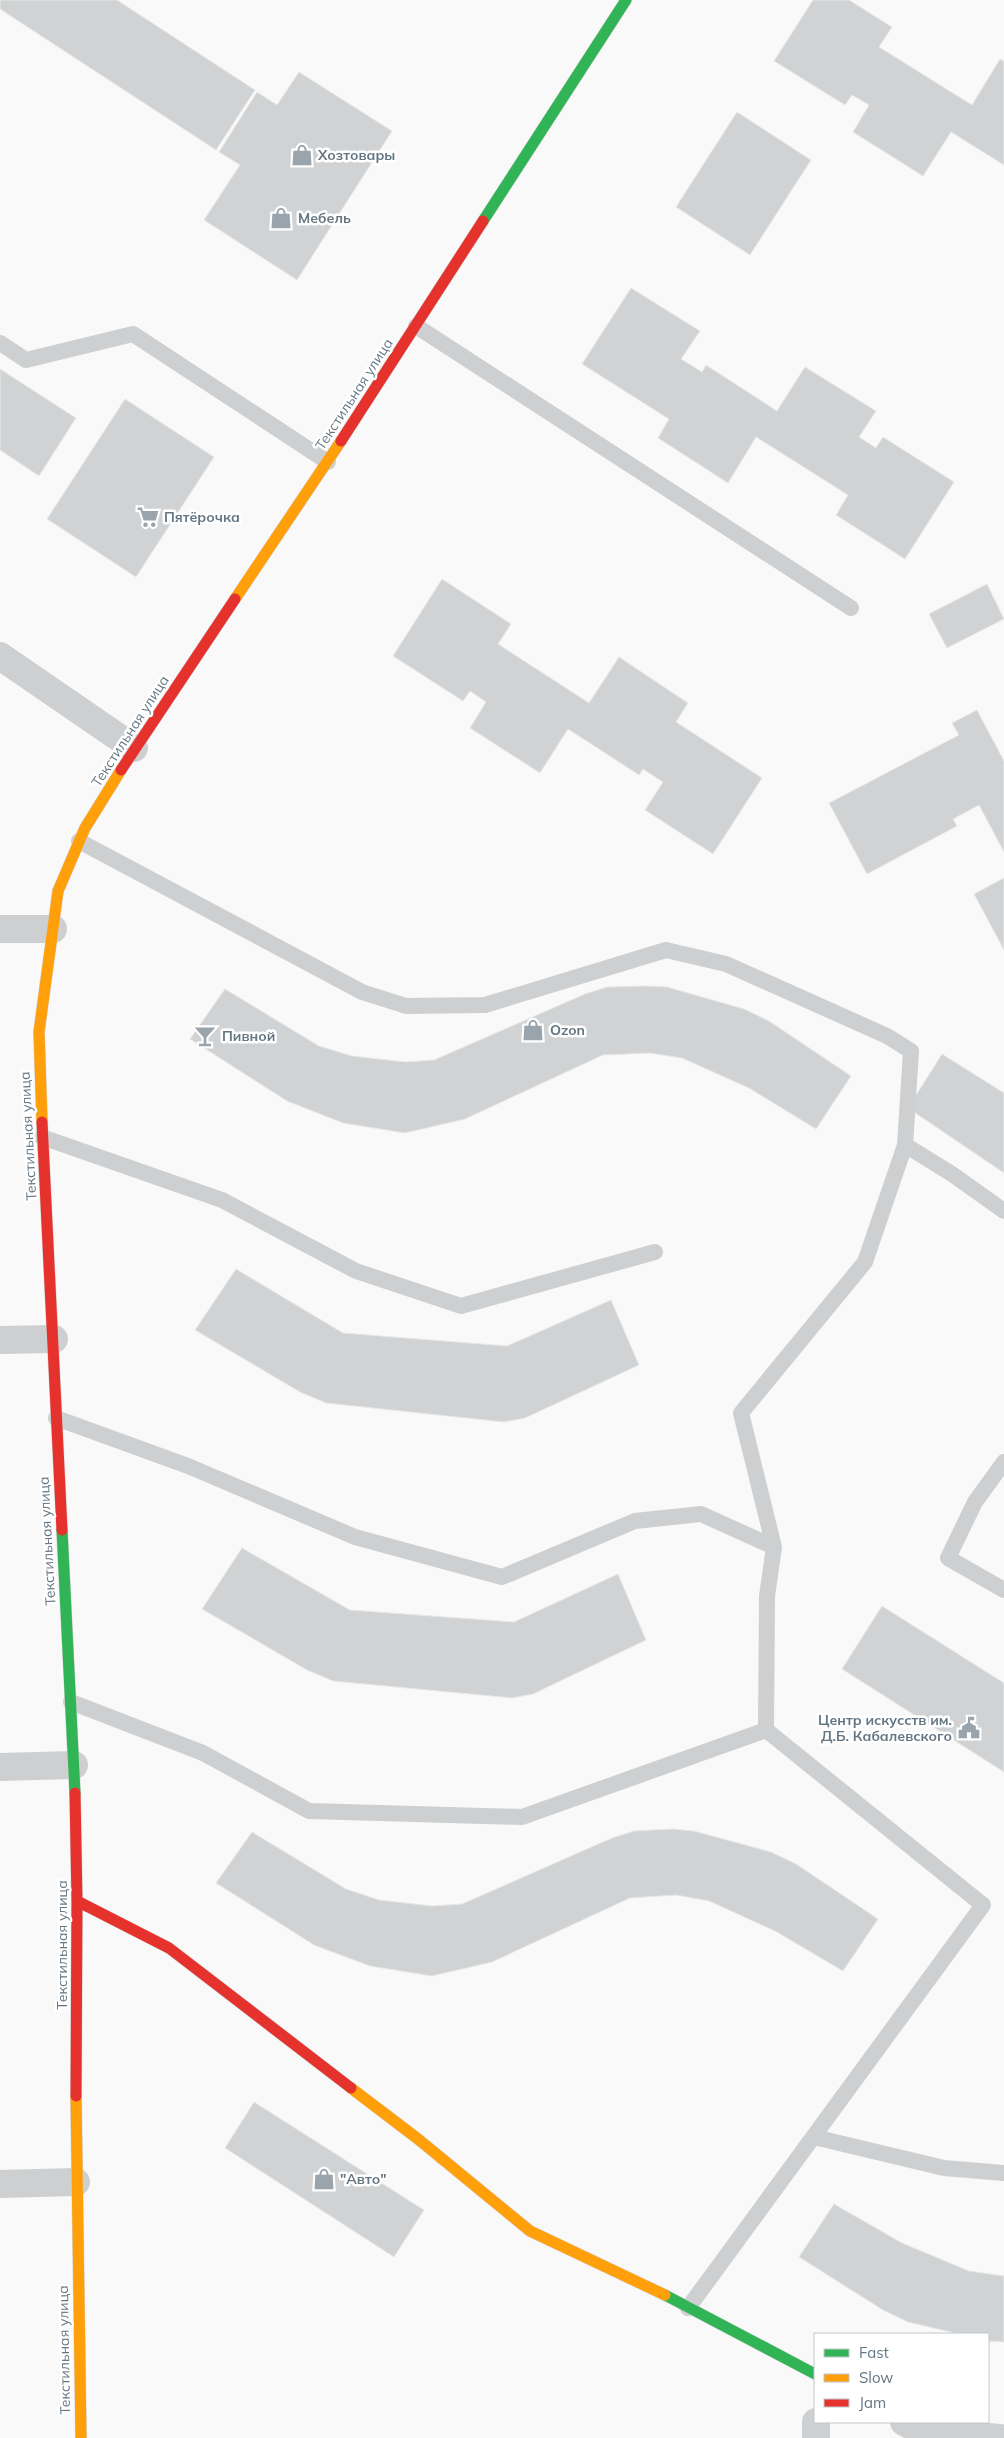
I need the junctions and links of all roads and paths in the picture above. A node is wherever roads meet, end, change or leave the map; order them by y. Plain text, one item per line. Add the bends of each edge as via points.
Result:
1 (626, 0) edge
2 (416, 326) junction
3 (0, 343) edge
4 (328, 462) junction
5 (851, 608) dead end
6 (0, 656) edge
7 (134, 748) junction
8 (79, 841) junction
9 (0, 929) edge
10 (53, 929) junction
11 (42, 1137) junction
12 (905, 1145) junction
13 (1004, 1211) edge
14 (655, 1252) dead end
15 (54, 1339) junction
16 (0, 1340) edge
17 (56, 1418) junction
18 (1004, 1462) edge
19 (774, 1547) junction
20 (1004, 1590) edge
21 (71, 1702) junction
22 (766, 1730) junction
23 (74, 1765) junction
24 (0, 1766) edge
25 (77, 1901) junction
26 (814, 2137) junction
27 (1004, 2173) edge
28 (76, 2182) junction
29 (0, 2184) edge
30 (688, 2308) junction
31 (814, 2373) edge
32 (816, 2423) edge
33 (906, 2423) edge
34 (81, 2438) edge
35 (816, 2438) edge
36 (1000, 2438) edge

1 - 2 main road, Текстильная улица
2 - 4 main road, Текстильная улица
2 - 5 lane
3 - 4 lane via 26,360 133,334
4 - 7 main road, Текстильная улица
6 - 7 street
7 - 8 main road, Текстильная улица
8 - 10 main road, Текстильная улица via 58,891
8 - 12 lane via 362,992 406,1006 485,1005 666,950 726,964 887,1036 911,1051
9 - 10 street
10 - 11 main road, Текстильная улица via 39,1032
11 - 14 lane via 222,1200 356,1271 462,1306
11 - 15 main road, Текстильная улица
12 - 13 lane
12 - 19 lane via 865,1262 741,1413
15 - 16 street
15 - 17 main road, Текстильная улица
17 - 19 lane via 188,1466 356,1536 502,1577 635,1521 701,1514
17 - 21 main road, Текстильная улица
18 - 20 lane via 975,1502 948,1558
19 - 22 lane via 766,1596
21 - 22 lane via 204,1753 309,1811 522,1817
21 - 23 main road, Текстильная улица
22 - 26 lane via 983,1905
23 - 24 street
23 - 25 main road, Текстильная улица
25 - 28 main road, Текстильная улица
25 - 30 main road via 169,1948 418,2138 530,2230
26 - 27 lane via 944,2168
26 - 30 lane
28 - 29 street
28 - 34 main road, Текстильная улица
30 - 31 main road
32 - 35 street
33 - 36 street via 921,2431

